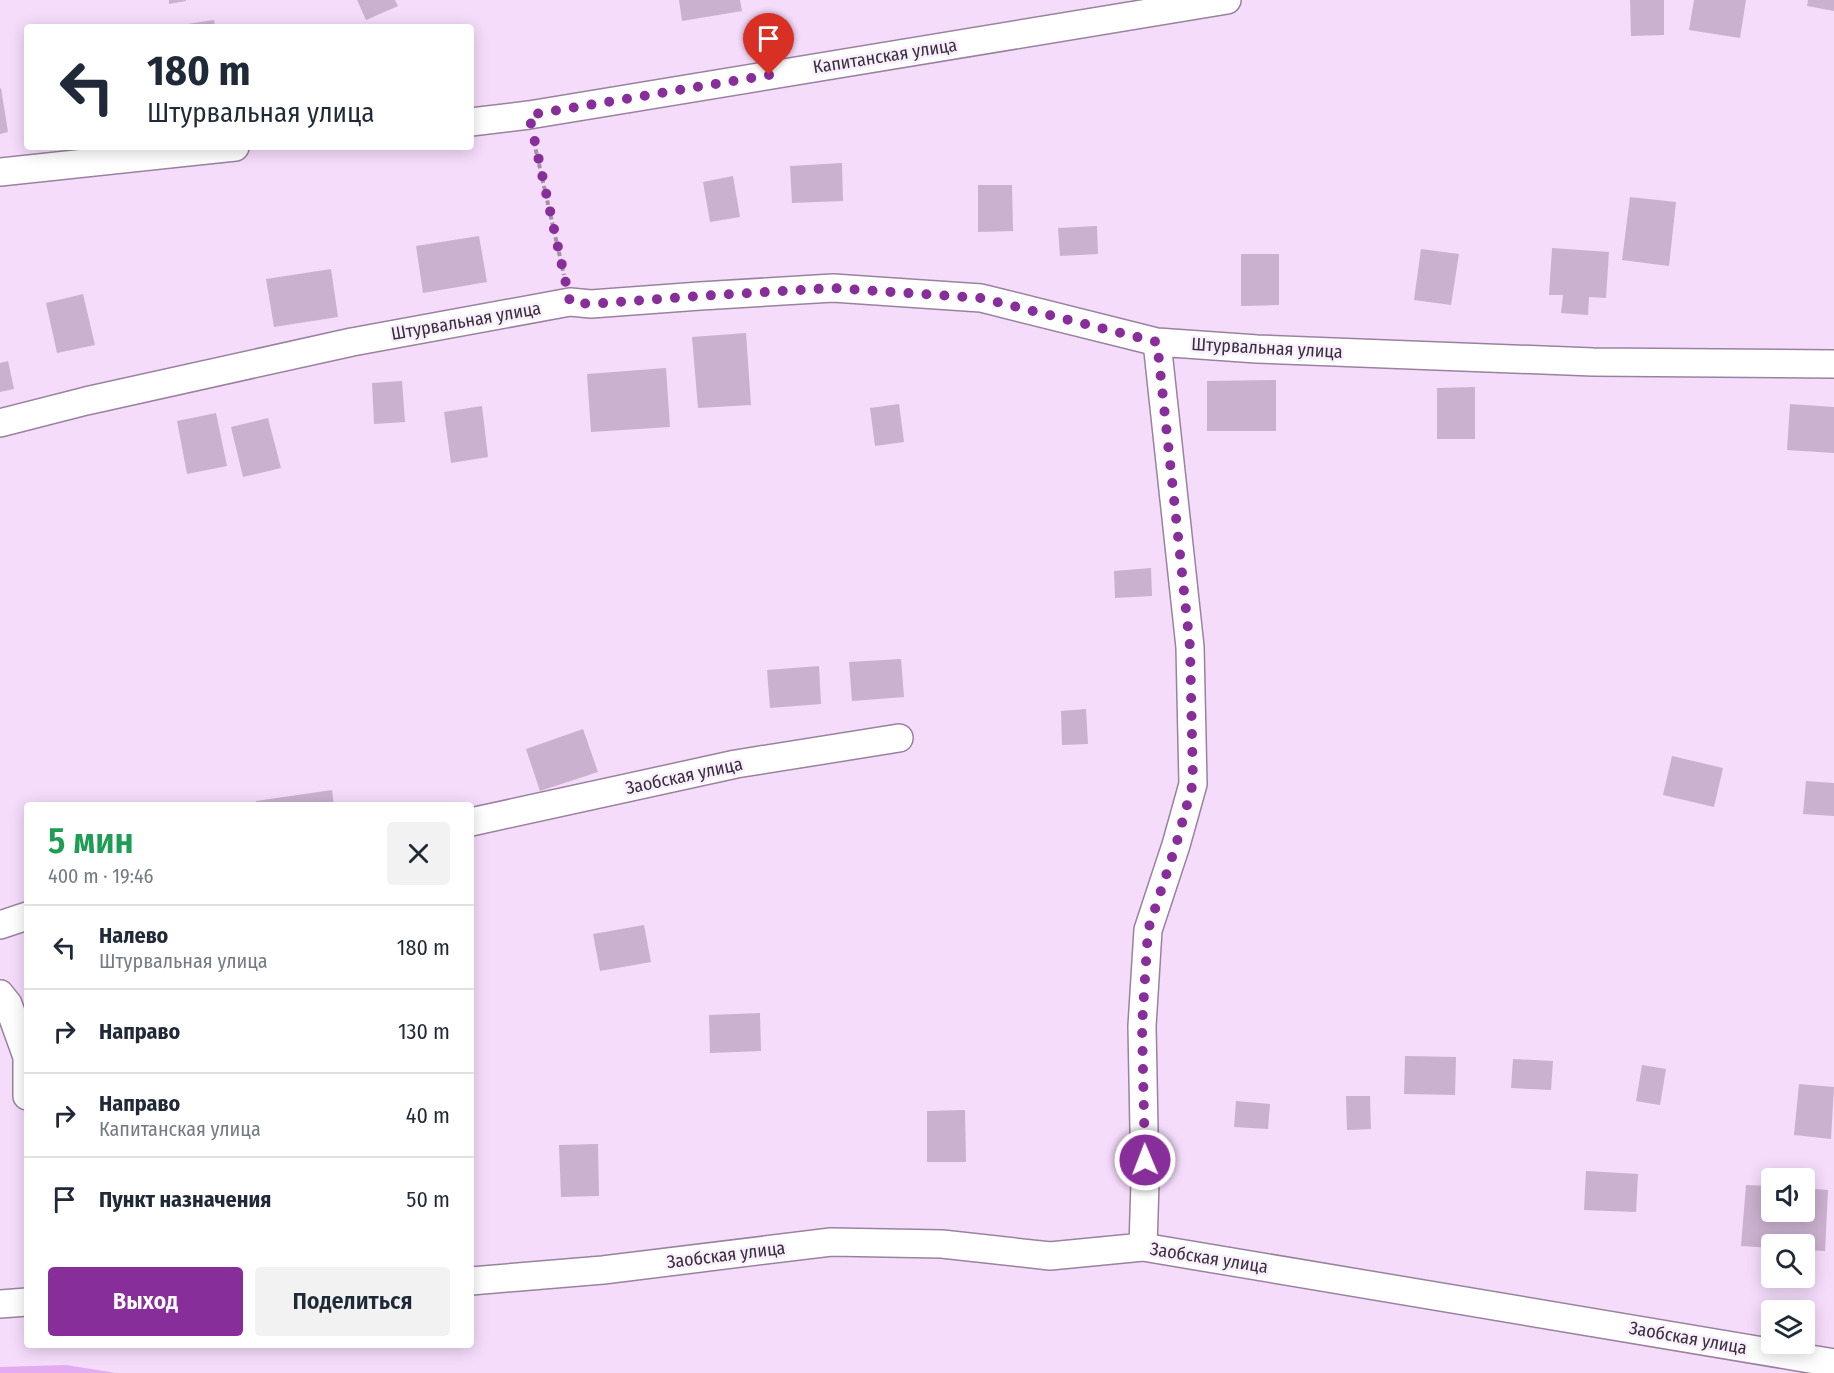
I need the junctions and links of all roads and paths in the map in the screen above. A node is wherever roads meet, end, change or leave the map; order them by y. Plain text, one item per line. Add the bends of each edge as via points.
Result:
1 (1227, 0) edge
2 (529, 115) junction
3 (474, 122) edge
4 (207, 150) edge
5 (0, 172) edge
6 (570, 302) junction
7 (1157, 342) junction
8 (1834, 364) edge
9 (0, 423) edge
10 (899, 738) dead end
11 (474, 821) edge
12 (24, 917) edge
13 (0, 925) edge
14 (0, 993) edge
15 (24, 1049) edge
16 (1143, 1247) junction
17 (474, 1281) edge
18 (24, 1302) edge
19 (0, 1304) edge
20 (1834, 1363) edge

1 - 2 street, Капитанская улица
2 - 3 street, Капитанская улица
2 - 6 path
4 - 5 street
6 - 7 street, Штурвальная улица via 591,304 833,288 981,298
6 - 9 street, Штурвальная улица via 352,342
7 - 8 street, Штурвальная улица via 1593,362
7 - 16 street via 1190,647 1193,783 1148,930 1142,1026
10 - 11 street, Заобская улица via 736,764
12 - 13 street
14 - 15 street
16 - 17 street, Заобская улица via 1050,1256 942,1244 831,1242 603,1270
16 - 20 street, Заобская улица
18 - 19 street

